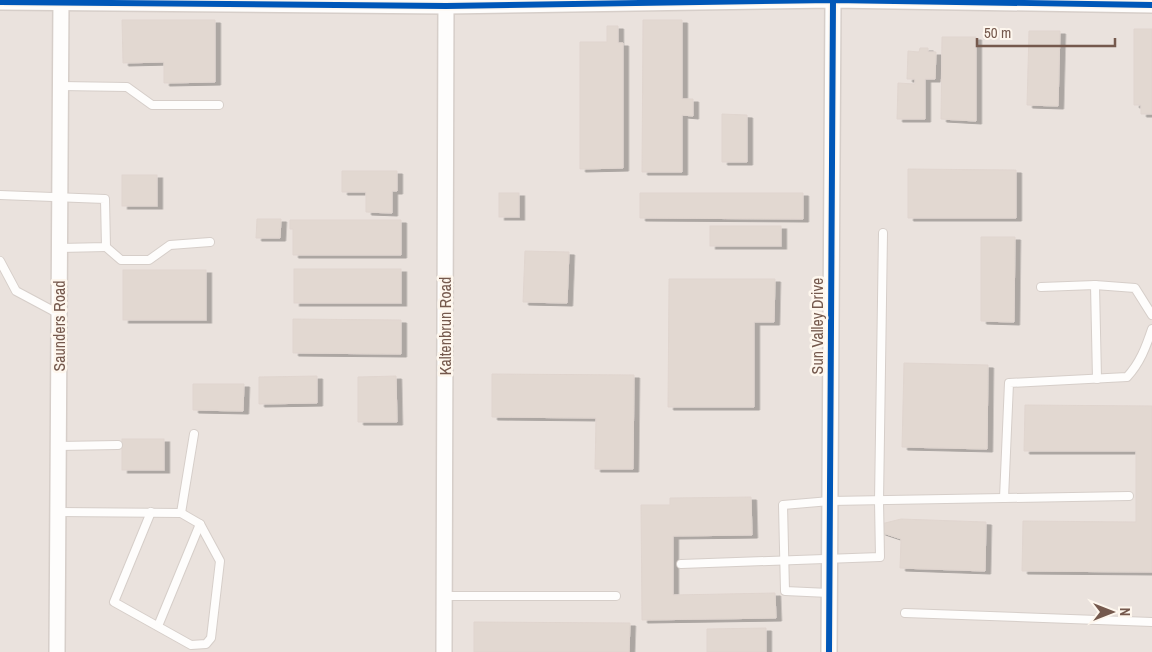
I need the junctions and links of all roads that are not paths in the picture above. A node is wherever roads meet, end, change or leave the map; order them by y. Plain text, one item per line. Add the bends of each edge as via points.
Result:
1 (833, 0) edge
2 (0, 2) edge
3 (61, 2) edge
4 (242, 2) edge
5 (554, 2) edge
6 (446, 3) edge
7 (1152, 5) edge
8 (61, 86) junction
9 (219, 105) dead end
10 (0, 195) edge
11 (60, 199) junction
12 (883, 233) dead end
13 (210, 242) dead end
14 (60, 248) junction
15 (106, 248) junction
16 (0, 261) edge
17 (1095, 285) junction
18 (1041, 287) dead end
19 (60, 314) junction
20 (1152, 315) edge
21 (1152, 329) edge
22 (1096, 379) junction
23 (194, 434) dead end
24 (118, 445) dead end
25 (58, 446) junction
26 (1129, 496) dead end
27 (1004, 498) junction
28 (830, 501) junction
29 (879, 501) junction
30 (59, 512) junction
31 (151, 512) junction
32 (181, 512) junction
33 (200, 524) junction
34 (829, 558) junction
35 (783, 560) junction
36 (680, 564) dead end
37 (829, 593) junction
38 (444, 596) junction
39 (616, 596) dead end
40 (905, 613) dead end
41 (1152, 622) edge
42 (158, 626) junction
43 (57, 652) edge
44 (444, 652) edge
45 (829, 652) edge

1 - 5 street
1 - 7 street
1 - 28 street, Sun Valley Drive
2 - 3 street
3 - 4 street
3 - 8 street, Saunders Road
4 - 6 street
5 - 6 street
6 - 38 street, Kaltenbrun Road
8 - 9 lane via 127,87 152,105
8 - 11 street, Saunders Road
10 - 11 lane
11 - 14 street, Saunders Road
11 - 15 lane via 105,199
12 - 29 lane
13 - 15 lane via 170,245 149,260 121,260
14 - 15 lane
14 - 19 street, Saunders Road
16 - 19 lane via 16,291
17 - 18 lane
17 - 20 lane via 1136,288
17 - 22 lane
19 - 25 street, Saunders Road
21 - 22 lane via 1136,368 1127,377
22 - 27 lane via 1010,383
23 - 32 lane
24 - 25 lane
25 - 30 street, Saunders Road
26 - 27 lane
27 - 29 lane
28 - 29 lane
28 - 34 street, Sun Valley Drive
28 - 35 lane via 783,505
29 - 34 lane via 880,556
30 - 31 lane
30 - 43 street, Saunders Road
31 - 32 lane
31 - 42 lane via 114,602
32 - 33 lane
33 - 42 lane
33 - 42 lane via 220,561 211,638 206,644 191,645
34 - 35 lane
34 - 37 street, Sun Valley Drive
35 - 36 lane
35 - 37 lane via 785,591
37 - 45 street, Sun Valley Drive
38 - 39 lane
38 - 44 street, Kaltenbrun Road
40 - 41 lane

